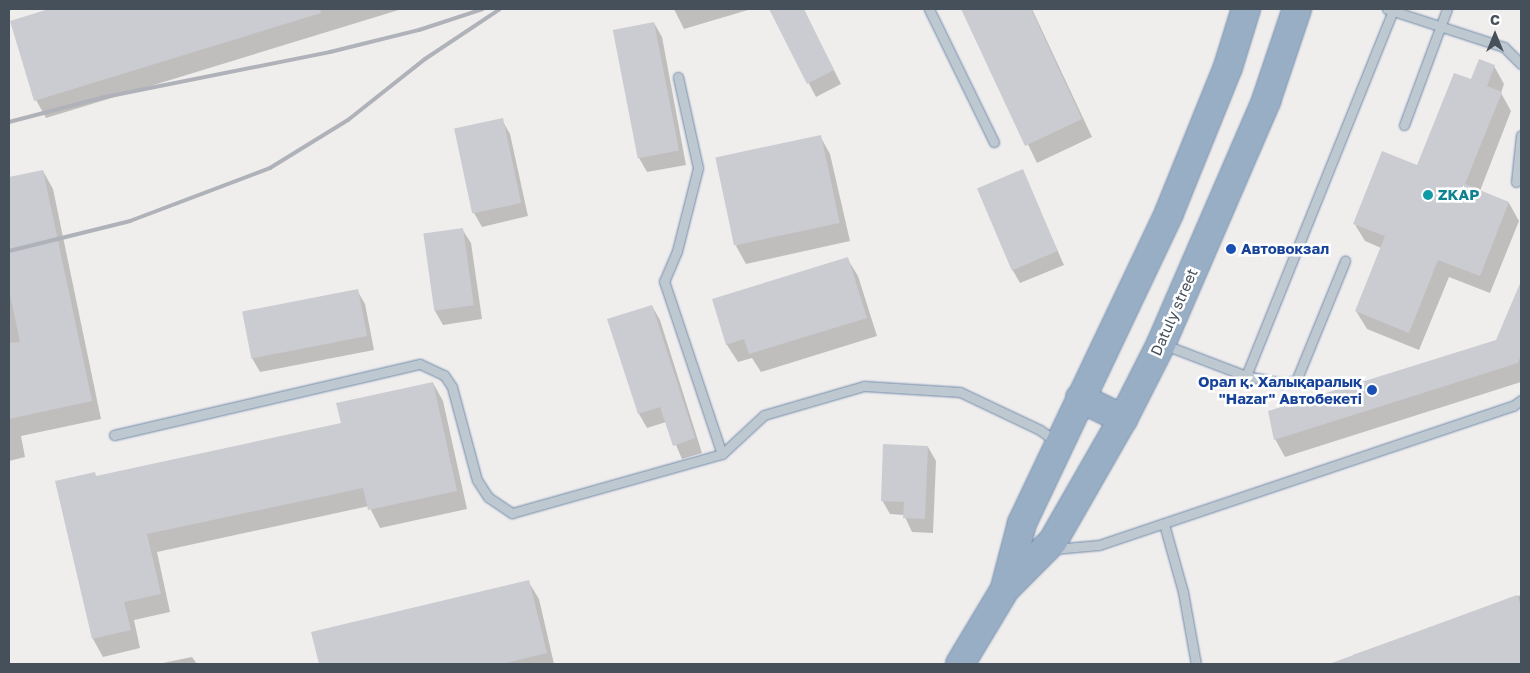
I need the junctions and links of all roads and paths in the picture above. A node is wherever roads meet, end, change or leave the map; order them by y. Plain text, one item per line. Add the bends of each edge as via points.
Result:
1 (929, 9) edge
2 (1246, 9) edge
3 (1297, 9) edge
4 (1447, 9) edge
5 (1390, 10) edge
6 (1442, 25) junction
7 (1521, 64) edge
8 (678, 76) dead end
9 (1404, 125) dead end
10 (1521, 135) edge
11 (994, 142) dead end
12 (1516, 182) dead end
13 (1345, 261) dead end
14 (1161, 344) junction
15 (1246, 376) junction
16 (1080, 398) junction
17 (1521, 400) edge
18 (1122, 419) junction
19 (114, 435) dead end
20 (1058, 443) junction
21 (722, 454) junction
22 (1164, 524) junction
23 (1044, 550) junction
24 (1005, 589) junction
25 (960, 664) edge
26 (1196, 664) edge

1 - 11 lane
2 - 16 highway, Datuly street via 1228,67 1169,213
3 - 14 highway, Datuly street via 1266,100
4 - 6 lane
5 - 6 lane
5 - 15 lane
6 - 7 lane via 1504,47
6 - 9 lane
8 - 21 lane via 698,168 677,251 664,281
10 - 12 lane
13 - 15 lane via 1296,381 1282,383
14 - 15 lane
14 - 18 highway, Datuly street
16 - 18 highway
16 - 20 highway, Datuly street
17 - 22 lane via 1513,406 1266,486
18 - 23 highway, Datuly street via 1053,541
19 - 21 lane via 420,364 444,375 452,387 477,480 488,496 512,513
20 - 21 lane via 1040,430 960,392 864,386 764,415
20 - 24 highway, Datuly street via 1022,523
22 - 23 lane via 1099,545
22 - 26 lane via 1183,592
23 - 24 highway, Datuly street
24 - 25 highway, Datuly street

